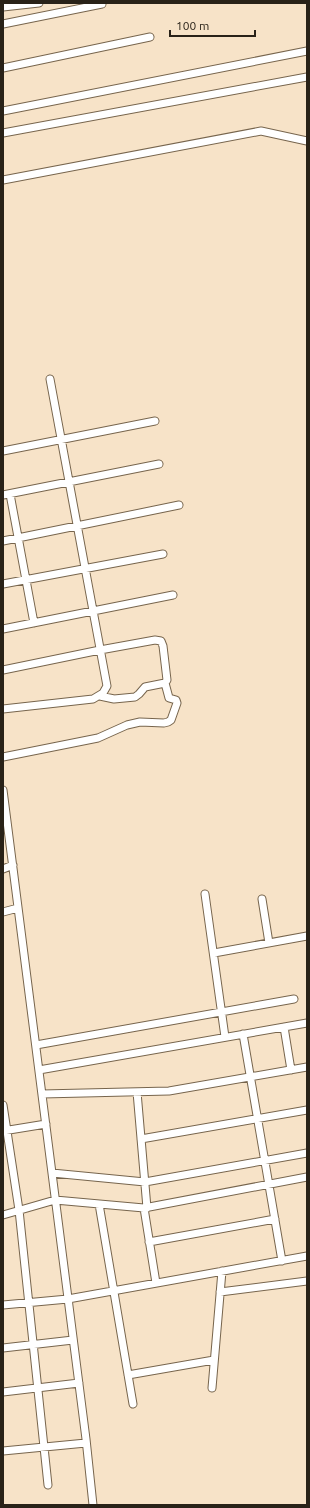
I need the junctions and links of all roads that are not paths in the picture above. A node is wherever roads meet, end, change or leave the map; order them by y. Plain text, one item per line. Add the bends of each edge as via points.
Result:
1 (39, 3) edge
2 (102, 4) dead end
3 (3, 7) edge
4 (3, 24) edge
5 (150, 37) dead end
6 (307, 52) edge
7 (3, 68) edge
8 (307, 77) edge
9 (3, 112) edge
10 (3, 133) edge
11 (307, 141) edge
12 (3, 180) edge
13 (50, 379) dead end
14 (155, 421) dead end
15 (62, 439) junction
16 (3, 451) edge
17 (159, 464) dead end
18 (70, 482) junction
19 (6, 494) edge
20 (179, 505) dead end
21 (78, 526) junction
22 (18, 538) junction
23 (3, 541) edge
24 (163, 554) dead end
25 (86, 569) junction
26 (26, 580) junction
27 (3, 584) edge
28 (173, 595) dead end
29 (93, 611) junction
30 (34, 623) junction
31 (3, 629) edge
32 (100, 650) junction
33 (3, 670) edge
34 (165, 682) junction
35 (100, 696) junction
36 (3, 709) edge
37 (3, 757) edge
38 (3, 790) edge
39 (6, 830) edge
40 (13, 865) junction
41 (3, 868) edge
42 (206, 894) dead end
43 (262, 899) dead end
44 (18, 908) junction
45 (3, 912) edge
46 (307, 936) edge
47 (269, 943) junction
48 (214, 953) junction
49 (294, 999) dead end
50 (222, 1012) junction
51 (307, 1023) edge
52 (284, 1027) junction
53 (243, 1034) junction
54 (225, 1037) junction
55 (36, 1044) junction
56 (307, 1067) edge
57 (39, 1070) junction
58 (291, 1070) junction
59 (250, 1077) junction
60 (137, 1092) junction
61 (42, 1094) junction
62 (3, 1105) edge
63 (307, 1110) edge
64 (258, 1118) junction
65 (46, 1124) junction
66 (5, 1131) edge
67 (141, 1139) junction
68 (307, 1153) edge
69 (265, 1160) junction
70 (52, 1173) junction
71 (307, 1177) edge
72 (145, 1182) junction
73 (269, 1185) junction
74 (55, 1200) junction
75 (99, 1204) junction
76 (146, 1208) junction
77 (19, 1210) junction
78 (3, 1215) edge
79 (275, 1218) junction
80 (149, 1242) junction
81 (307, 1256) edge
82 (282, 1261) junction
83 (222, 1271) junction
84 (307, 1281) edge
85 (156, 1283) junction
86 (114, 1291) junction
87 (220, 1292) junction
88 (68, 1299) junction
89 (29, 1303) junction
90 (3, 1306) edge
91 (73, 1340) junction
92 (33, 1344) junction
93 (3, 1348) edge
94 (214, 1360) junction
95 (128, 1375) junction
96 (79, 1383) junction
97 (38, 1388) junction
98 (212, 1388) dead end
99 (3, 1392) edge
100 (134, 1404) dead end
101 (86, 1443) junction
102 (44, 1447) junction
103 (3, 1451) edge
104 (48, 1486) dead end
105 (93, 1505) edge

1 - 3 street
2 - 4 street
5 - 7 street
6 - 9 street
8 - 10 street
11 - 12 street via 261,131
13 - 15 street
14 - 15 street
15 - 16 street
15 - 18 street
17 - 18 street
18 - 19 street
18 - 21 street
19 - 22 street
20 - 21 street
21 - 22 street
21 - 25 street
22 - 23 street
22 - 26 street
24 - 25 street
25 - 26 street
25 - 29 street
26 - 27 street
26 - 30 street
28 - 29 street
29 - 30 street
29 - 32 street
30 - 31 street
32 - 33 street
32 - 34 street via 161,641
32 - 35 street via 107,686
34 - 35 street via 145,687 134,697 114,699
34 - 37 street via 169,698 176,700 177,703 171,720 164,724 140,722 126,725 98,738
35 - 36 street via 93,699
38 - 39 street
39 - 40 street
40 - 41 street
40 - 44 street
42 - 48 street
43 - 47 street
44 - 45 street
44 - 55 street
46 - 47 street
47 - 48 street
48 - 50 street
49 - 50 street
50 - 54 street
50 - 55 street
51 - 52 street
52 - 53 street
52 - 58 street
53 - 54 street
53 - 59 street
54 - 57 street
55 - 57 street
56 - 58 street
57 - 61 street
58 - 59 street
59 - 60 street via 169,1091
59 - 64 street
60 - 61 street
60 - 67 street
61 - 65 street
62 - 66 street
63 - 64 street
64 - 67 street
64 - 69 street
65 - 66 street
65 - 70 street
66 - 77 street
67 - 72 street
68 - 69 street
69 - 72 street
69 - 73 street
70 - 72 street
70 - 74 street
71 - 73 street
72 - 76 street
73 - 76 street
73 - 79 street
74 - 75 street
74 - 77 street
74 - 88 street
75 - 76 street
75 - 86 street
76 - 80 street
77 - 78 street
77 - 89 street
79 - 80 street
79 - 82 street
80 - 85 street
81 - 82 street
82 - 83 street
83 - 85 street
83 - 87 street
84 - 87 street
85 - 86 street
86 - 88 street
86 - 95 street
87 - 94 street
88 - 89 street
88 - 91 street
89 - 90 street
89 - 92 street
91 - 92 street
91 - 96 street
92 - 93 street
92 - 97 street
94 - 95 street
94 - 98 street
95 - 100 street
96 - 97 street
96 - 101 street
97 - 99 street
97 - 102 street
101 - 102 street
101 - 105 street
102 - 103 street
102 - 104 street

